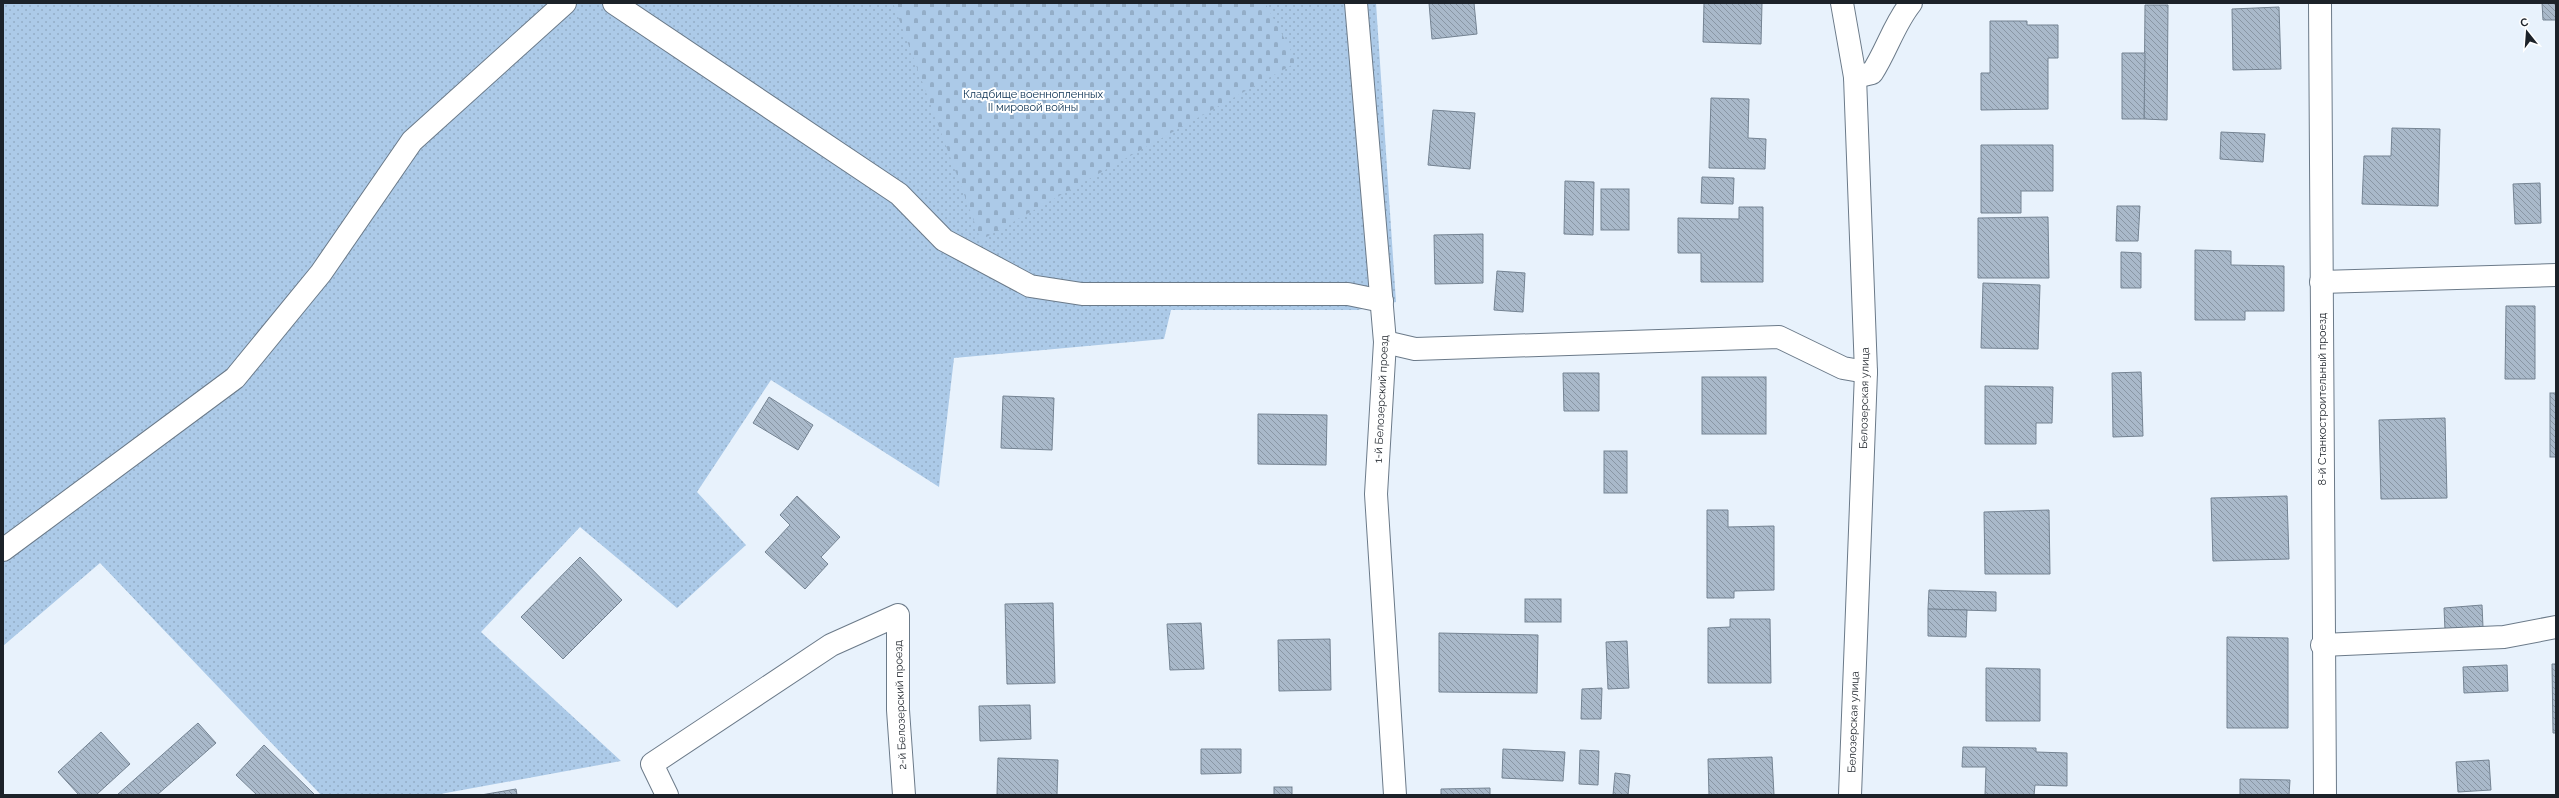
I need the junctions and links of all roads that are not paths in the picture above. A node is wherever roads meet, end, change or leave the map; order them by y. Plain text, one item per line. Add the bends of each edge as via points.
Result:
1 (566, 3) edge
2 (614, 3) edge
3 (1356, 3) edge
4 (1842, 3) edge
5 (1911, 3) edge
6 (2320, 3) edge
7 (1855, 77) junction
8 (2556, 275) edge
9 (2321, 282) junction
10 (1382, 301) junction
11 (1385, 342) junction
12 (1866, 372) junction
13 (3, 550) edge
14 (2556, 627) edge
15 (2322, 645) junction
16 (667, 795) edge
17 (904, 795) edge
18 (1395, 795) edge
19 (1850, 795) edge
20 (2325, 795) edge

1 - 13 street via 412,141 321,273 235,378
2 - 10 street via 899,194 944,240 1030,286 1082,294 1348,294
3 - 10 street, 1-й Белозерский проезд
4 - 7 street, Белозерская улица
5 - 7 street via 1902,14 1883,57 1872,73
6 - 9 street, 8-й Станкостроительный проезд
7 - 12 street, Белозерская улица
8 - 9 street
9 - 15 street, 8-й Станкостроительный проезд
10 - 11 street, 1-й Белозерский проезд
11 - 12 street via 1416,349 1779,337 1843,368
11 - 18 street, 1-й Белозерский проезд via 1376,494
12 - 19 street, Белозерская улица
14 - 15 street via 2504,637
15 - 20 street, 8-й Станкостроительный проезд
16 - 17 street, 2-й Белозерский проезд via 652,764 831,645 898,615 898,710

